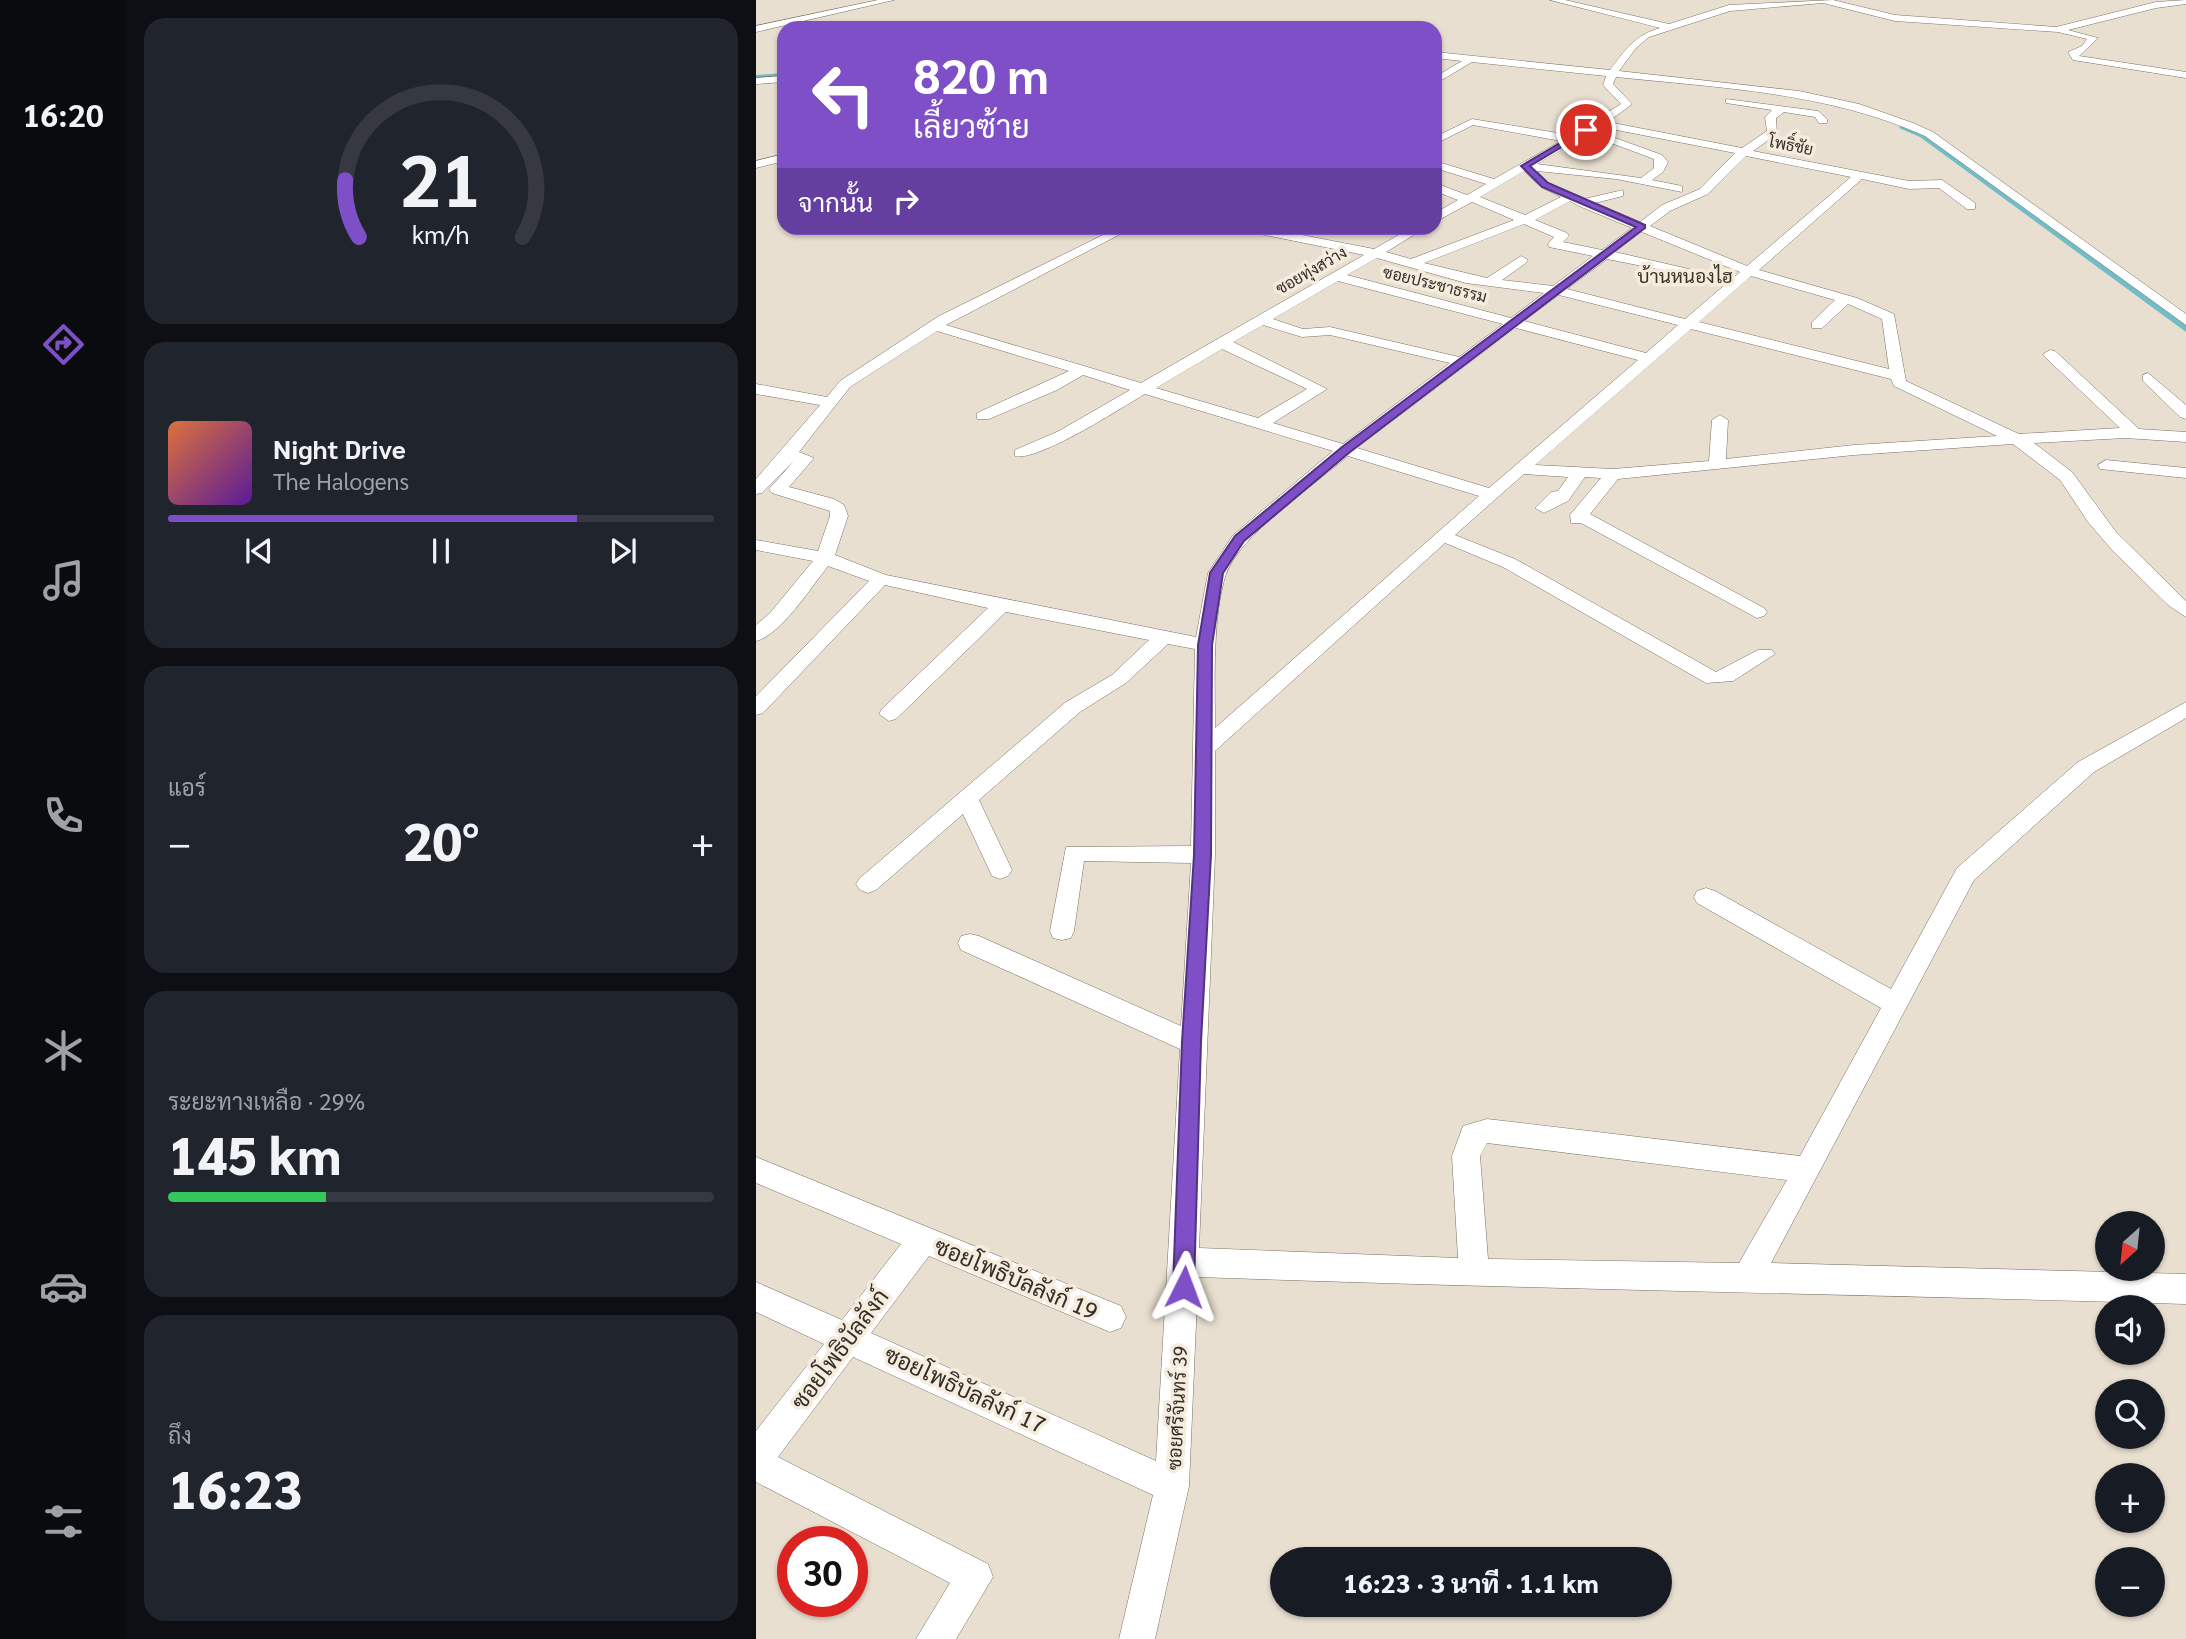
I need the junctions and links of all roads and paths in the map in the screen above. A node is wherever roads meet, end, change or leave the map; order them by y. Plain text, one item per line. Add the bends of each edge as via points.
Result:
1 (890, 0) edge
2 (1554, 0) edge
3 (1824, 0) edge
4 (2186, 1) edge
5 (821, 14) junction
6 (799, 21) edge
7 (823, 21) edge
8 (777, 26) edge
9 (1669, 27) junction
10 (756, 29) edge
11 (2056, 30) junction
12 (1442, 58) edge
13 (1442, 58) edge
14 (1467, 62) junction
15 (777, 74) edge
16 (756, 75) edge
17 (2186, 75) edge
18 (1612, 76) junction
19 (1442, 77) edge
20 (777, 80) edge
21 (756, 81) edge
22 (1730, 101) dead end
23 (1781, 109) junction
24 (1823, 121) dead end
25 (1599, 123) junction
26 (1586, 130) junction
27 (1442, 137) edge
28 (1571, 139) junction
29 (1552, 151) junction
30 (1746, 152) junction
31 (1577, 156) dead end
32 (777, 158) edge
33 (756, 165) edge
34 (1442, 166) edge
35 (1525, 166) junction
36 (1860, 175) junction
37 (1642, 182) junction
38 (1495, 183) junction
39 (1442, 189) edge
40 (1678, 189) dead end
41 (1619, 193) dead end
42 (1469, 198) junction
43 (1576, 200) junction
44 (1971, 206) dead end
45 (1442, 214) edge
46 (1523, 220) junction
47 (1642, 227) junction
48 (1112, 235) edge
49 (1285, 235) edge
50 (1406, 235) edge
51 (1577, 235) dead end
52 (1610, 251) junction
53 (1374, 253) junction
54 (1521, 260) dead end
55 (1412, 264) junction
56 (1749, 271) junction
57 (1688, 273) dead end
58 (1334, 276) junction
59 (1488, 283) junction
60 (1557, 291) junction
61 (1845, 299) junction
62 (1260, 319) junction
63 (2186, 321) edge
64 (1514, 323) junction
65 (1688, 324) junction
66 (1817, 325) dead end
67 (935, 326) junction
68 (1220, 342) junction
69 (2050, 354) dead end
70 (1648, 358) junction
71 (1463, 362) junction
72 (1083, 369) junction
73 (1898, 376) junction
74 (2148, 377) dead end
75 (1143, 386) junction
76 (756, 389) edge
77 (830, 402) junction
78 (2186, 414) edge
79 (984, 415) dead end
80 (1720, 420) dead end
81 (1261, 423) junction
82 (2138, 434) junction
83 (2186, 437) edge
84 (2018, 440) junction
85 (1346, 449) junction
86 (1021, 453) dead end
87 (788, 455) junction
88 (1717, 465) junction
89 (2106, 465) dead end
90 (1521, 469) junction
91 (2148, 469) junction
92 (1580, 472) junction
93 (2186, 473) edge
94 (1613, 474) junction
95 (756, 488) edge
96 (1492, 494) junction
97 (1544, 508) dead end
98 (1443, 536) junction
99 (756, 545) edge
100 (825, 558) junction
101 (881, 579) junction
102 (1001, 606) junction
103 (2186, 611) edge
104 (1756, 612) dead end
105 (756, 635) edge
106 (1164, 637) junction
107 (1205, 645) junction
108 (1765, 654) dead end
109 (756, 708) edge
110 (2186, 709) edge
111 (889, 714) dead end
112 (1205, 748) junction
113 (967, 799) junction
114 (1203, 855) junction
115 (1000, 870) dead end
116 (868, 884) dead end
117 (1706, 897) dead end
118 (1062, 931) dead end
119 (971, 943) dead end
120 (1896, 1004) junction
121 (1192, 1042) junction
122 (756, 1170) edge
123 (1808, 1170) junction
124 (923, 1240) junction
125 (1185, 1262) junction
126 (1474, 1272) junction
127 (1746, 1277) junction
128 (2186, 1289) edge
129 (756, 1297) edge
130 (1110, 1317) dead end
131 (850, 1337) junction
132 (756, 1458) edge
133 (756, 1464) edge
134 (1172, 1486) junction
135 (934, 1639) edge
136 (1137, 1639) edge

1 - 5 street
2 - 9 street
3 - 9 street via 1729,8
3 - 11 street via 1895,18
4 - 11 street
5 - 6 street
5 - 7 street
8 - 10 street
9 - 18 street via 1646,35 1633,46
11 - 17 street via 2094,38 2071,54 2076,58
12 - 18 street
13 - 14 street
14 - 18 street
14 - 19 street
15 - 16 street
18 - 25 street via 1608,85 1627,104
18 - 63 street via 1824,97 1881,112 1929,134
20 - 21 street
22 - 23 street
23 - 24 street via 1818,114
23 - 30 street, ซอยศรีจันทร์ 39 via 1770,117 1773,132
25 - 26 street
25 - 30 street, โพธิ์ชัย
26 - 28 street
26 - 37 street via 1658,157 1662,162 1659,170
27 - 28 street via 1472,121
28 - 29 street
29 - 31 street
29 - 35 street
30 - 36 street, โพธิ์ชัย
30 - 47 street, ซอยศรีจันทร์ 39 via 1714,185 1695,198 1666,208
32 - 33 street
34 - 38 street
35 - 37 street
35 - 38 street
35 - 43 street via 1545,185
36 - 44 street, โพธิ์ชัย via 1909,185 1942,184
36 - 56 street
37 - 40 street
38 - 42 street
39 - 42 street
41 - 43 street
42 - 45 street
42 - 46 street
43 - 46 street
43 - 47 street
46 - 52 street via 1563,236 1554,244
46 - 55 street
47 - 52 street, ซอยศรีจันทร์ 39
47 - 56 street
48 - 67 street
49 - 53 street
50 - 53 street, ซอยทุ่งสว่าง
51 - 52 street
52 - 57 street
52 - 60 street, ซอยศรีจันทร์ 39
53 - 55 street
53 - 58 street, ซอยทุ่งสว่าง
54 - 59 street
55 - 59 street
56 - 61 street
56 - 65 street
58 - 62 street, ซอยทุ่งสว่าง
58 - 64 street, ซอยประชาธรรม
59 - 60 street
60 - 64 street, ซอยศรีจันทร์ 39
60 - 65 street
61 - 66 street
61 - 73 street via 1889,317
62 - 68 street, ซอยทุ่งสว่าง
62 - 71 street via 1302,332 1330,331
64 - 70 street, ซอยประชาธรรม
64 - 71 street, ซอยศรีจันทร์ 39
65 - 70 street
65 - 73 street
67 - 72 street
67 - 77 street via 845,384
68 - 75 street, ซอยทุ่งสว่าง
68 - 81 street via 1319,389
69 - 82 street
70 - 90 street
71 - 85 street, ซอยศรีจันทร์ 39
72 - 75 street
72 - 79 street
73 - 84 street via 1899,383 1928,400
74 - 78 street
75 - 81 street
75 - 86 street, ซอยทุ่งสว่าง via 1065,434
76 - 77 street
77 - 87 street
80 - 88 street
81 - 85 street
82 - 83 street
82 - 84 street
82 - 91 street
84 - 88 street via 1854,450
84 - 103 street via 2066,476 2097,522 2143,573
85 - 96 street
85 - 107 street, ซอยศรีจันทร์ 39 via 1239,539 1217,573
87 - 95 street
87 - 100 street via 806,458 778,489 838,509
88 - 94 street
89 - 91 street
90 - 92 street
90 - 96 street
91 - 93 street
92 - 94 street
92 - 97 street via 1562,497
94 - 104 street via 1578,517
96 - 98 street
98 - 108 street via 1508,563 1713,679 1726,677
98 - 112 street
99 - 100 street
100 - 101 street
100 - 105 street via 777,617
101 - 102 street
101 - 109 street
102 - 106 street
102 - 111 street
106 - 107 street
106 - 113 street via 1119,679 1073,707
107 - 112 street, ซอยศรีจันทร์ 39
110 - 120 street via 2086,767 1965,874
112 - 114 street, ซอยศรีจันทร์ 39
113 - 115 street
113 - 116 street
114 - 118 street via 1074,853
114 - 121 street, ซอยศรีจันทร์ 39
117 - 120 street
119 - 121 street
120 - 123 street
121 - 125 street, ซอยศรีจันทร์ 39
122 - 124 street, ซอยโพธิบัลลังก์ 19
123 - 126 street via 1487,1131 1473,1135 1465,1156
123 - 127 street
124 - 130 street, ซอยโพธิบัลลังก์ 19
124 - 131 street, ซอยโพธิบัลลังก์
125 - 126 street
125 - 134 street, ซอยศรีจันทร์ 39
126 - 127 street
127 - 128 street
129 - 131 street, ซอยโพธิบัลลังก์ 17
131 - 132 street, ซอยโพธิบัลลังก์
131 - 134 street, ซอยโพธิบัลลังก์ 17
133 - 135 street via 975,1577
134 - 136 street, ซอยศรีจันทร์ 39

